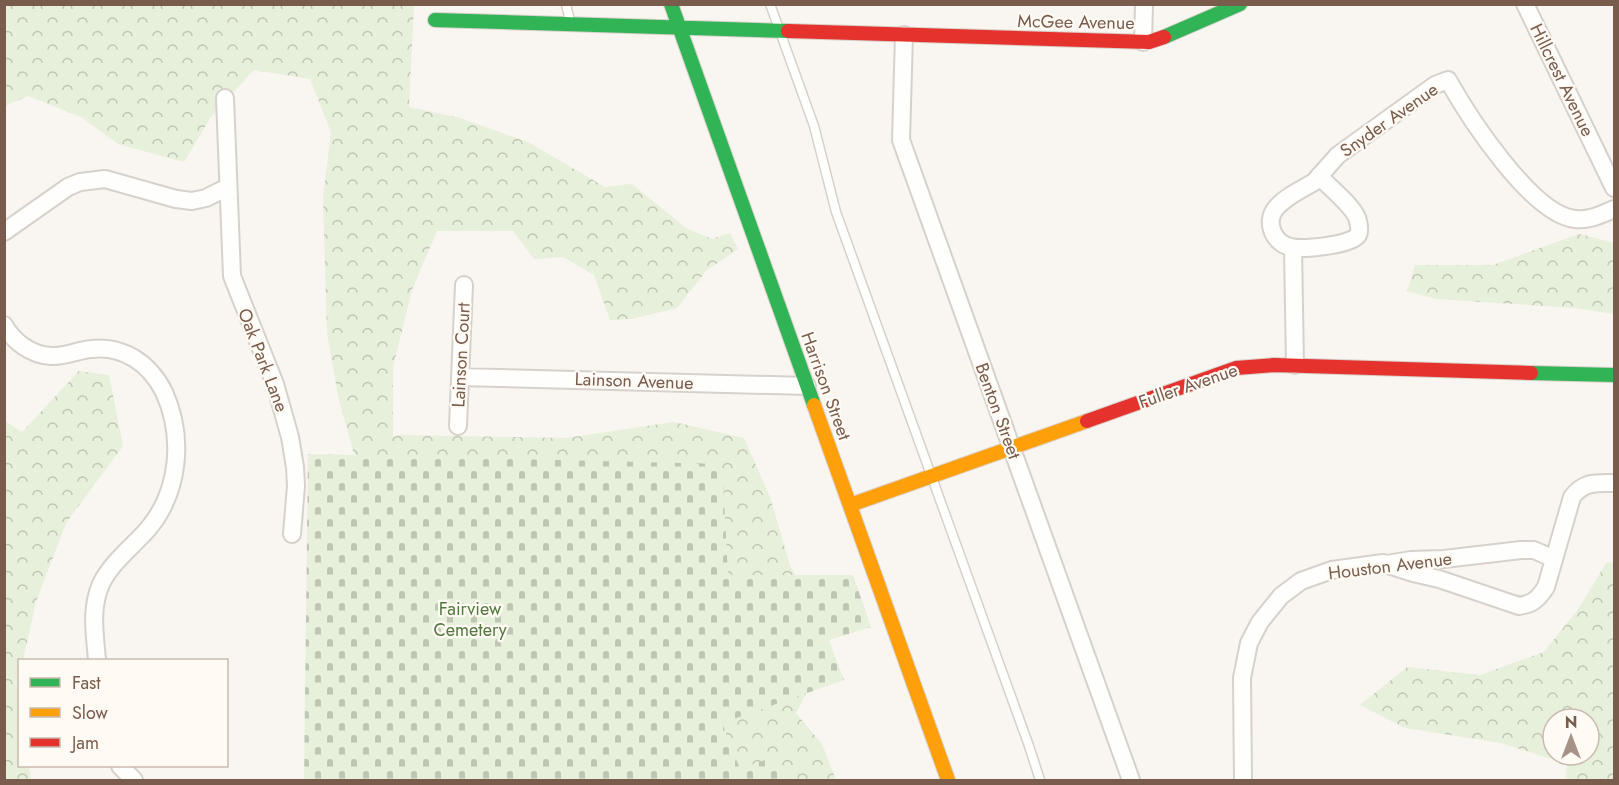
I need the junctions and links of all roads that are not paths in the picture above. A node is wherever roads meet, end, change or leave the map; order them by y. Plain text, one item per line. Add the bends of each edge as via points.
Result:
1 (566, 4) edge
2 (671, 4) edge
3 (770, 4) edge
4 (1144, 4) edge
5 (1240, 4) edge
6 (1525, 4) edge
7 (435, 20) dead end
8 (571, 25) junction
9 (680, 28) junction
10 (780, 30) junction
11 (904, 35) junction
12 (1143, 42) junction
13 (225, 98) dead end
14 (1319, 176) junction
15 (228, 188) junction
16 (1614, 188) edge
17 (1614, 209) edge
18 (4, 232) edge
19 (1293, 248) junction
20 (465, 285) dead end
21 (4, 325) edge
22 (1295, 365) junction
23 (1614, 375) edge
24 (460, 376) junction
25 (807, 386) junction
26 (458, 426) dead end
27 (1012, 447) junction
28 (932, 476) junction
29 (1614, 483) edge
30 (850, 505) junction
31 (292, 534) dead end
32 (1554, 559) junction
33 (1387, 564) junction
34 (97, 659) edge
35 (122, 767) edge
36 (134, 780) edge
37 (948, 780) edge
38 (1040, 780) edge
39 (1131, 780) edge
40 (1243, 780) edge

1 - 8 lane
2 - 9 street, Harrison Street
3 - 10 lane
4 - 12 street
5 - 12 street, McGee Avenue via 1185,29
6 - 16 street, Hillcrest Avenue
7 - 8 street, McGee Avenue
8 - 9 street, McGee Avenue
9 - 10 street, McGee Avenue
9 - 25 street, Harrison Street
10 - 11 street, McGee Avenue
10 - 28 lane via 814,126 836,212
11 - 12 street, McGee Avenue
11 - 27 street, Benton Street via 902,140
13 - 15 street, Oak Park Lane
14 - 17 street, Snyder Avenue via 1338,154 1435,85 1448,80 1492,147 1548,208 1574,219
14 - 19 street via 1271,215 1270,224 1278,240
14 - 19 street via 1358,218 1358,236 1341,244
15 - 18 street via 192,201 105,179 80,182
15 - 31 street, Oak Park Lane via 232,276 275,384 292,445 296,486
19 - 22 street
20 - 24 street, Lainson Court
21 - 34 street via 15,339 38,354 51,356 100,348 132,356 156,378 174,420 176,463 169,492 150,526 101,584 95,603
22 - 23 street, Fuller Avenue
22 - 27 street, Fuller Avenue via 1236,368
24 - 25 street, Lainson Avenue
24 - 26 street, Lainson Court
25 - 30 street, Harrison Street
27 - 28 street, Fuller Avenue
27 - 39 street, Benton Street
28 - 30 street, Fuller Avenue
28 - 38 lane
29 - 32 street via 1592,483 1572,497
30 - 37 street, Harrison Street
32 - 33 street, Houston Avenue via 1534,550 1521,550
32 - 33 street via 1538,599 1519,606
33 - 40 street, Houston Avenue via 1332,570 1301,581 1281,596 1260,622 1250,643 1242,678
35 - 36 street

